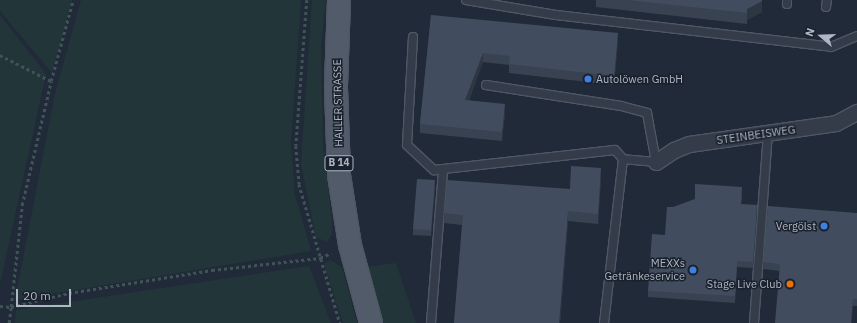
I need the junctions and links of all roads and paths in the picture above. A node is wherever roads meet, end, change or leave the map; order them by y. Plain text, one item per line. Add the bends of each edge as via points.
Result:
1 (73, 0) edge
2 (308, 0) edge
3 (339, 0) edge
4 (466, 0) edge
5 (857, 36) edge
6 (413, 37) dead end
7 (0, 55) edge
8 (51, 81) junction
9 (486, 86) dead end
10 (857, 112) edge
11 (768, 134) junction
12 (623, 159) junction
13 (656, 162) junction
14 (443, 168) junction
15 (320, 258) junction
16 (0, 306) edge
17 (11, 307) junction
18 (9, 323) edge
19 (340, 323) edge
20 (371, 323) edge
21 (432, 323) edge
22 (604, 323) edge
23 (754, 323) edge

1 - 8 path
2 - 15 path via 296,146 299,184
3 - 20 main road, HALLER STRASSE / B 14 via 336,88 339,175 350,245
4 - 5 lane via 556,15 831,47
6 - 14 lane via 407,145 434,170
7 - 8 path
8 - 17 path via 22,205
9 - 13 lane via 621,106 647,113
10 - 11 street, STEINBEISWEG via 836,123
11 - 13 street, STEINBEISWEG via 689,144
11 - 23 lane
12 - 13 lane
12 - 14 lane via 615,150
12 - 22 lane
14 - 21 lane
15 - 17 path via 204,271 68,293
15 - 19 path
16 - 17 path
17 - 18 path

